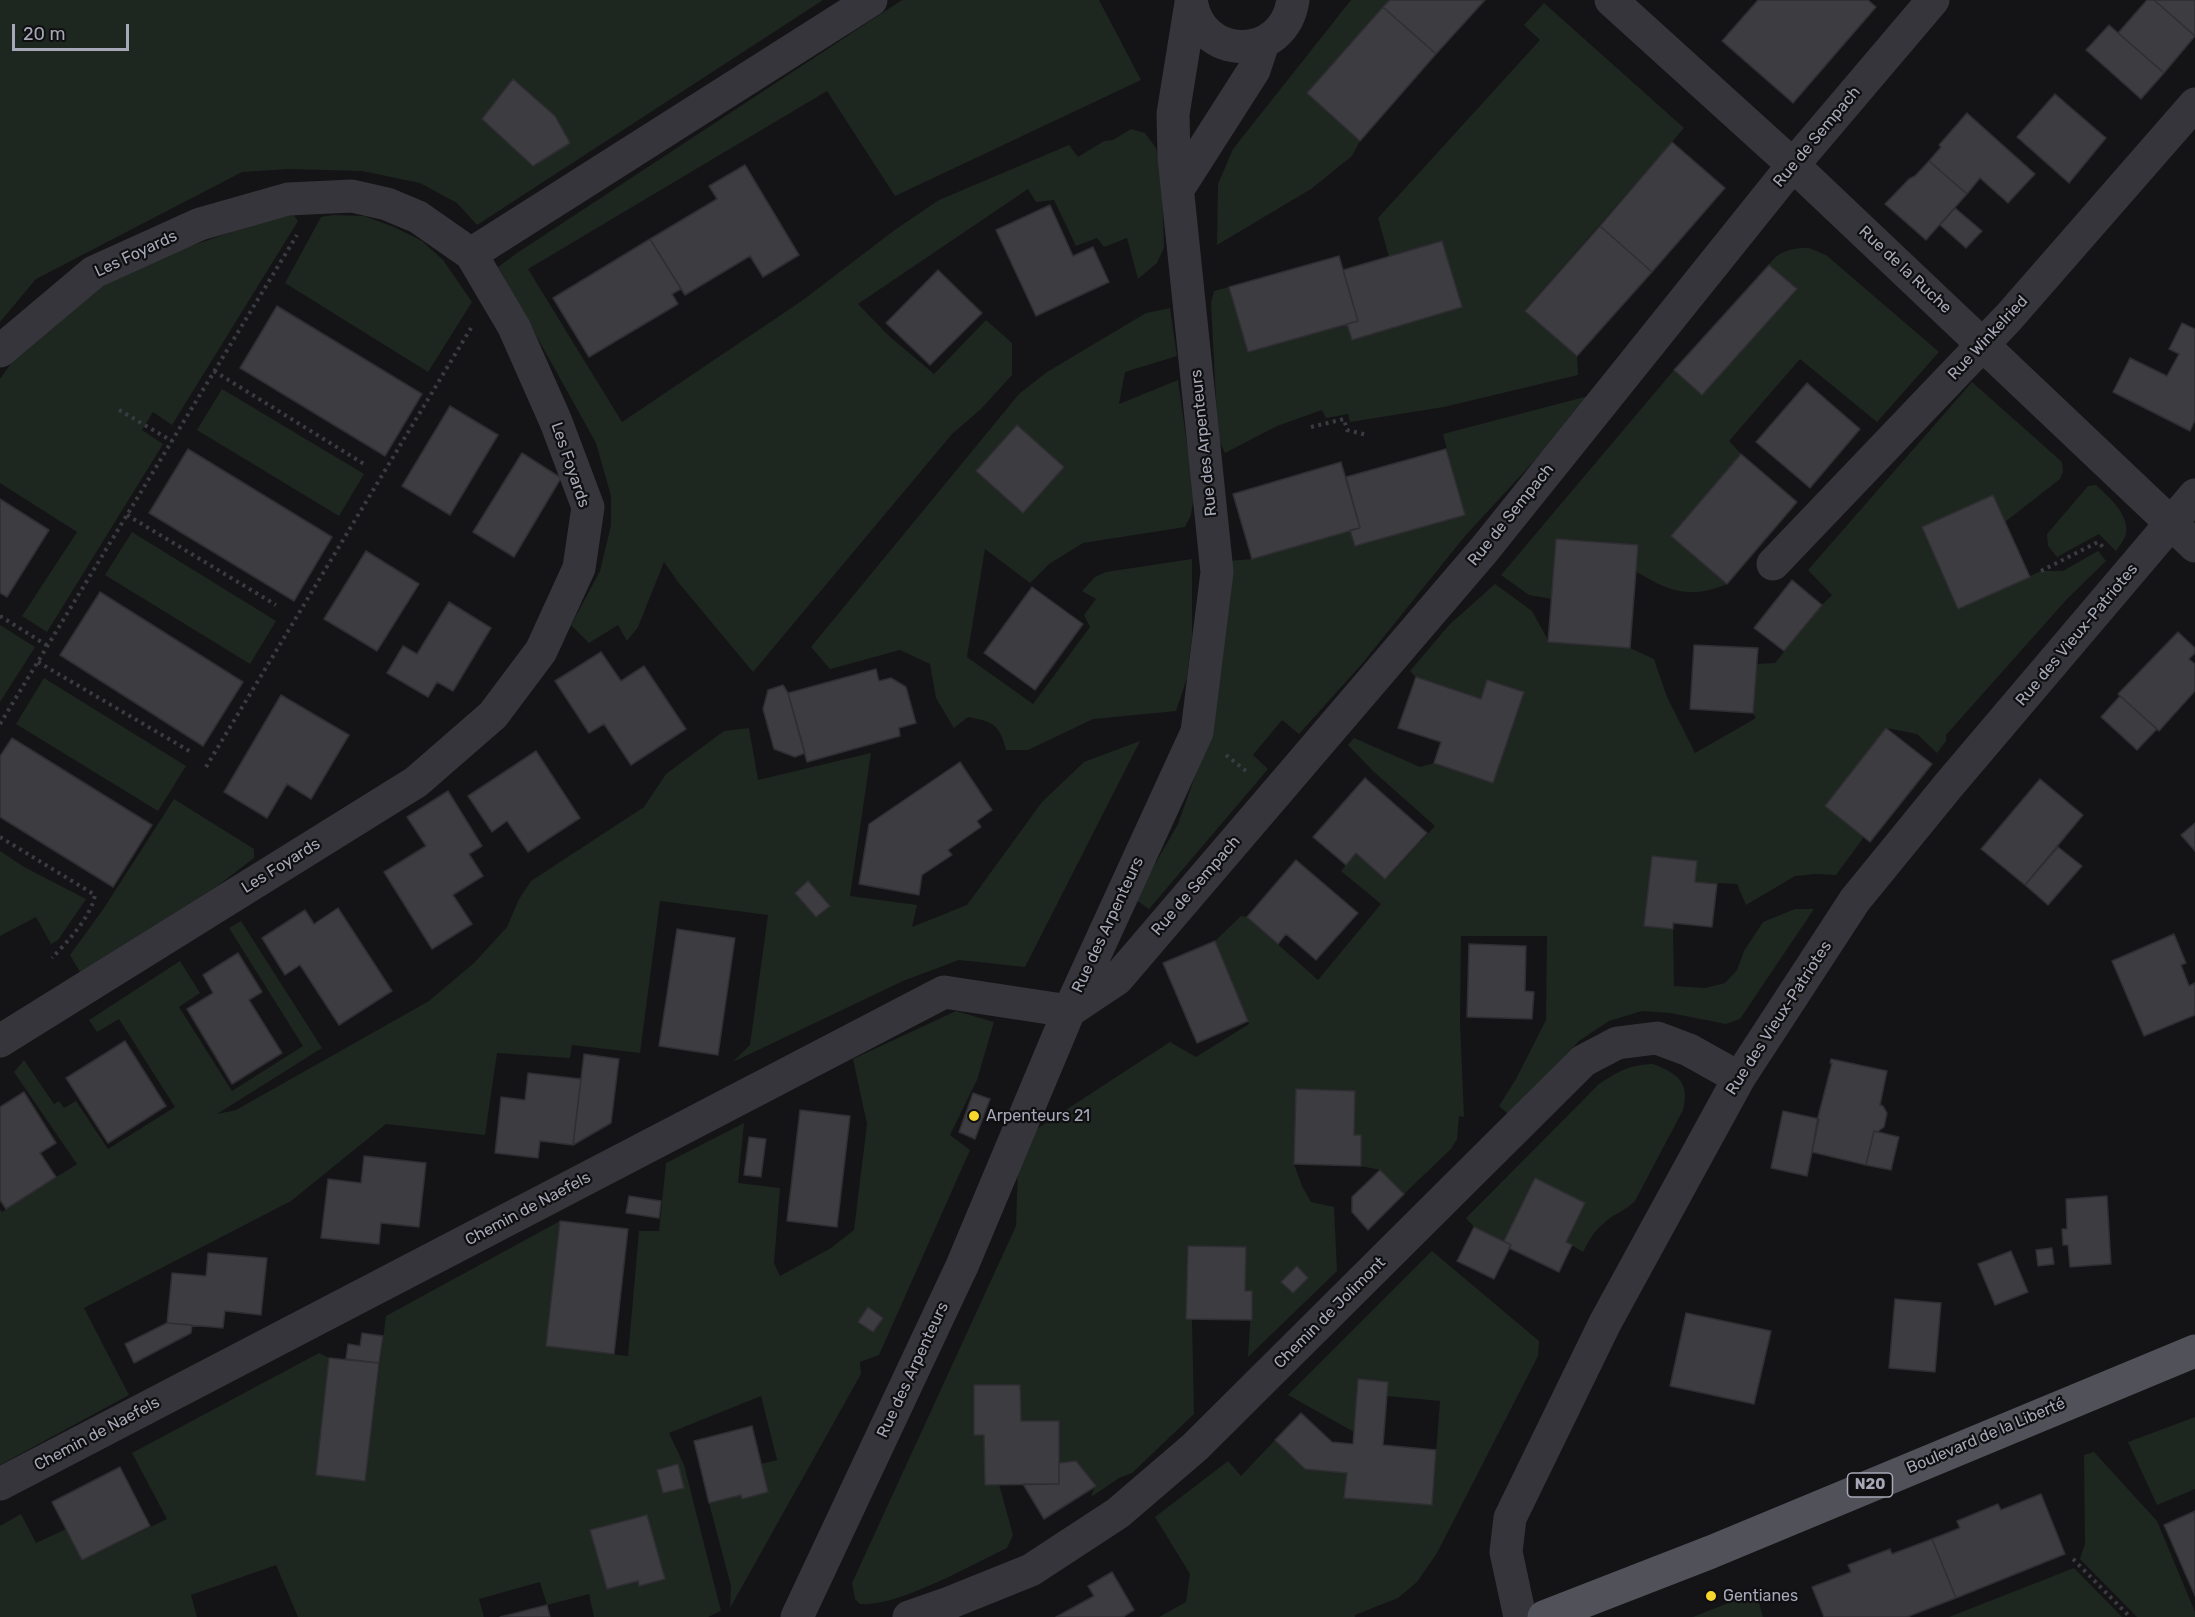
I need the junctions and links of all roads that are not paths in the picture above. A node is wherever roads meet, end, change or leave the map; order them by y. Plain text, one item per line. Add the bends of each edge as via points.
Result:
1 (871, 0) edge
2 (1293, 0) edge
3 (1611, 0) edge
4 (1933, 0) edge
5 (1191, 1) edge
6 (1263, 43) junction
7 (2195, 104) edge
8 (1793, 165) junction
9 (1179, 189) junction
10 (471, 254) junction
11 (1984, 344) junction
12 (0, 351) edge
13 (2195, 495) edge
14 (2170, 524) junction
15 (2195, 546) edge
16 (1773, 564) dead end
17 (1069, 1011) junction
18 (0, 1041) edge
19 (1738, 1078) junction
20 (2195, 1351) edge
21 (0, 1484) edge
22 (797, 1617) edge
23 (909, 1617) edge
24 (1520, 1617) edge
25 (1544, 1617) edge

1 - 10 street
2 - 6 street via 1285,24
3 - 8 street, Rue de la Ruche
4 - 8 street, Rue de Sempach
5 - 6 street via 1195,16 1211,37 1237,47
5 - 9 street, Rue des Arpenteurs via 1173,114
6 - 9 street via 1254,70
7 - 11 street, Rue Winkelried
8 - 11 street, Rue de la Ruche
8 - 17 street, Rue de Sempach via 1484,550 1117,979
9 - 17 street, Rue des Arpenteurs via 1217,572 1197,732
10 - 12 street, Les Foyards via 418,217 387,204 352,196 288,199 200,224 94,272
10 - 18 street, Les Foyards via 524,348 588,507 579,568 541,651 493,714 416,782
11 - 14 street, Rue de la Ruche
11 - 16 street, Rue Winkelried
13 - 14 street, Rue des Vieux-Patriotes
14 - 15 street, Rue de la Ruche
14 - 19 street, Rue des Vieux-Patriotes via 1855,900
17 - 21 street, Chemin de Naefels via 944,992
17 - 22 street, Rue des Arpenteurs via 962,1266
19 - 23 street, Chemin de Jolimont via 1689,1050 1657,1038 1617,1043 1583,1061 1195,1447 1118,1514 1031,1570
19 - 24 street, Rue des Vieux-Patriotes via 1605,1323 1510,1518 1506,1552
20 - 25 main road, Boulevard de la Liberté / N20

